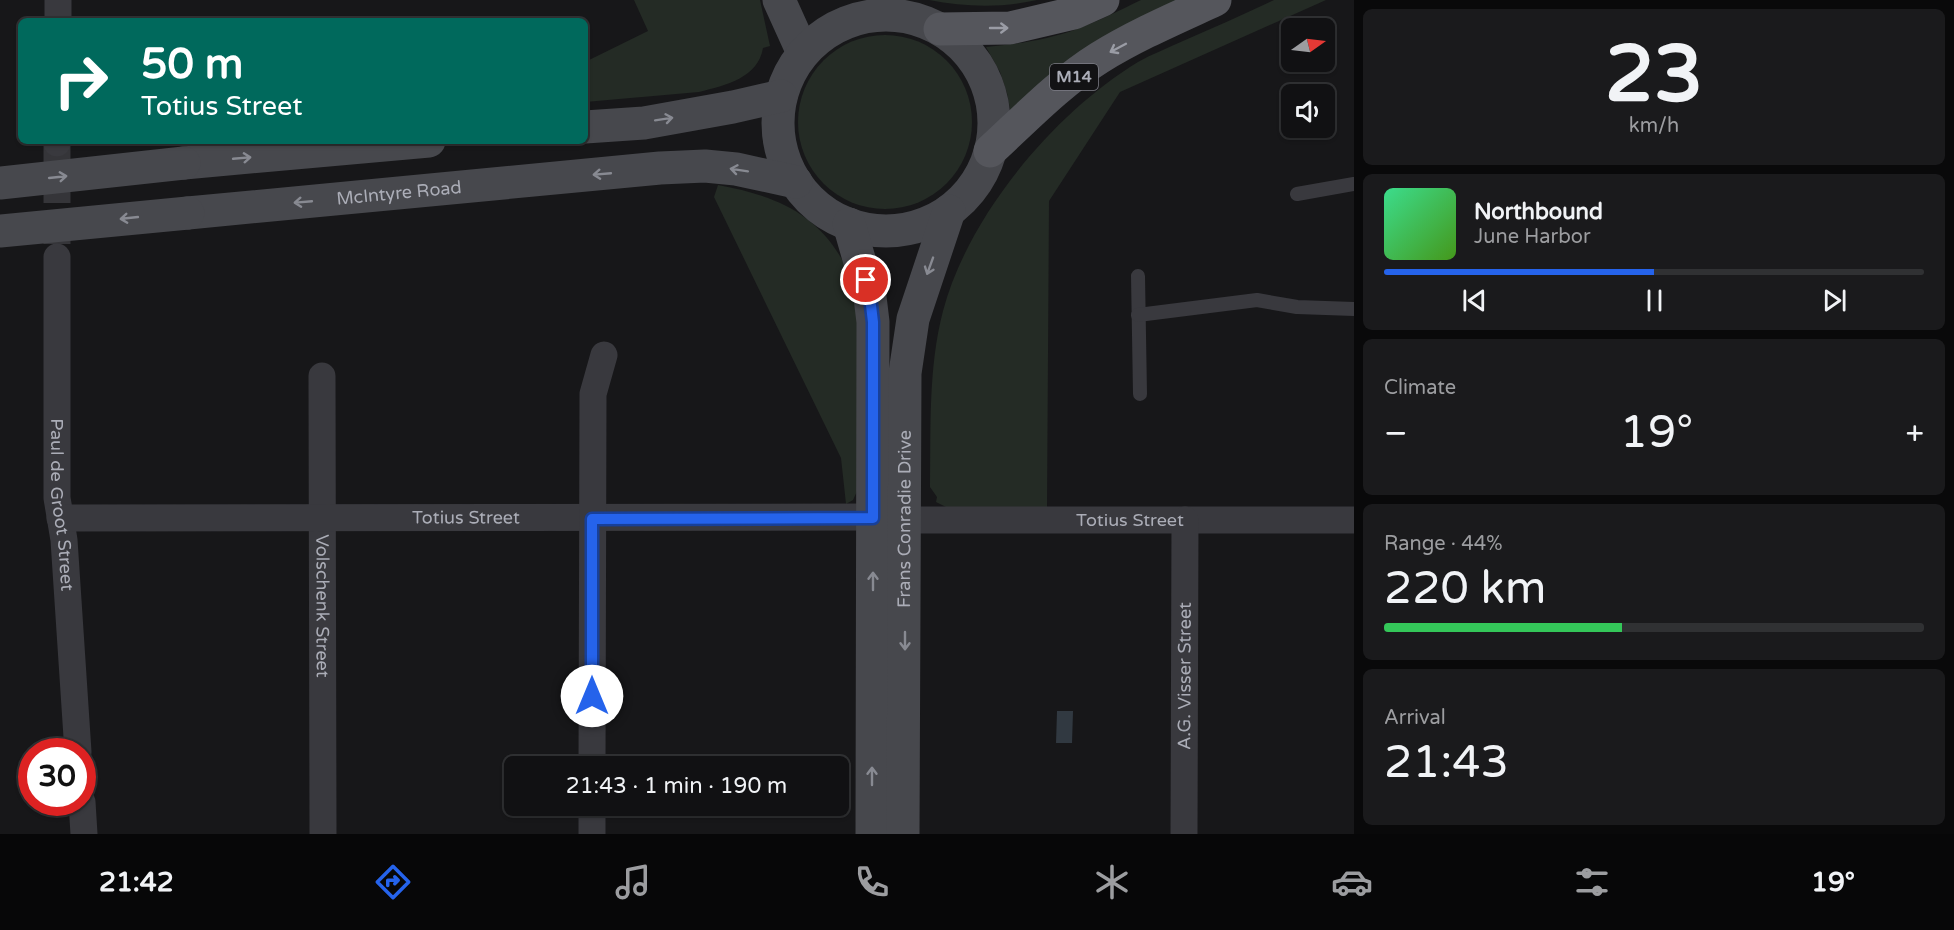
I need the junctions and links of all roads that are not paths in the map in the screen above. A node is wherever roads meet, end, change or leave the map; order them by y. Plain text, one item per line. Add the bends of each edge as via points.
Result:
1 (58, 0) edge
2 (779, 0) edge
3 (1102, 0) edge
4 (1215, 0) edge
5 (861, 8) edge
6 (58, 18) edge
7 (940, 29) junction
8 (803, 53) junction
9 (781, 96) junction
10 (588, 127) edge
11 (396, 144) edge
12 (990, 151) junction
13 (796, 182) junction
14 (0, 183) edge
15 (1354, 184) edge
16 (1297, 194) dead end
17 (949, 211) junction
18 (849, 224) junction
19 (0, 231) edge
20 (57, 257) tunnel mouth
21 (1138, 276) dead end
22 (1354, 309) edge
23 (1138, 315) junction
24 (604, 355) dead end
25 (322, 376) dead end
26 (1140, 394) dead end
27 (60, 518) junction
28 (873, 518) junction
29 (322, 519) junction
30 (592, 519) junction
31 (906, 520) junction
32 (1185, 520) junction
33 (1354, 520) edge
34 (77, 738) edge
35 (592, 756) edge
36 (83, 816) edge
37 (592, 816) edge
38 (84, 834) edge
39 (323, 834) edge
40 (592, 834) edge
41 (872, 834) edge
42 (903, 834) edge
43 (1184, 834) edge

1 - 6 street
2 - 8 main road
7 -> 3 main road, M14 via 1010,28 1074,13
4 -> 12 main road, M14 via 1099,58 1047,98
5 - 7 main road, M14 via 906,16
5 - 8 main road, M14
7 - 12 main road, M14 via 968,51 986,81 994,116
8 - 9 main road, M14
10 -> 9 main road via 644,123
9 - 13 main road, M14 via 780,143
14 -> 11 main road, bridge
12 - 17 main road, M14 via 977,181
13 - 18 main road, M14 via 820,208
13 -> 19 main road, McIntyre Road, bridge via 736,169 660,168
15 - 16 lane
17 - 18 main road, M14 via 927,223 901,230
17 -> 31 main road, Frans Conradie Drive via 913,319 905,374
18 - 28 main road, Frans Conradie Drive via 870,297 873,322
20 - 27 street, Paul de Groot Street
21 - 23 lane
22 - 23 lane via 1297,307 1257,300
23 - 26 lane
24 - 30 street via 592,394
25 - 29 street, Volschenk Street
27 - 29 street, Totius Street
27 - 34 street, Paul de Groot Street
28 - 30 street, Totius Street
41 -> 28 main road, Frans Conradie Drive
29 - 30 street, Totius Street
29 - 39 street, Volschenk Street
30 - 35 street
31 - 32 street, Totius Street
31 -> 42 main road, Frans Conradie Drive
32 - 33 street, Totius Street
32 - 43 street, A.G. Visser Street
36 - 38 street
37 - 40 street

